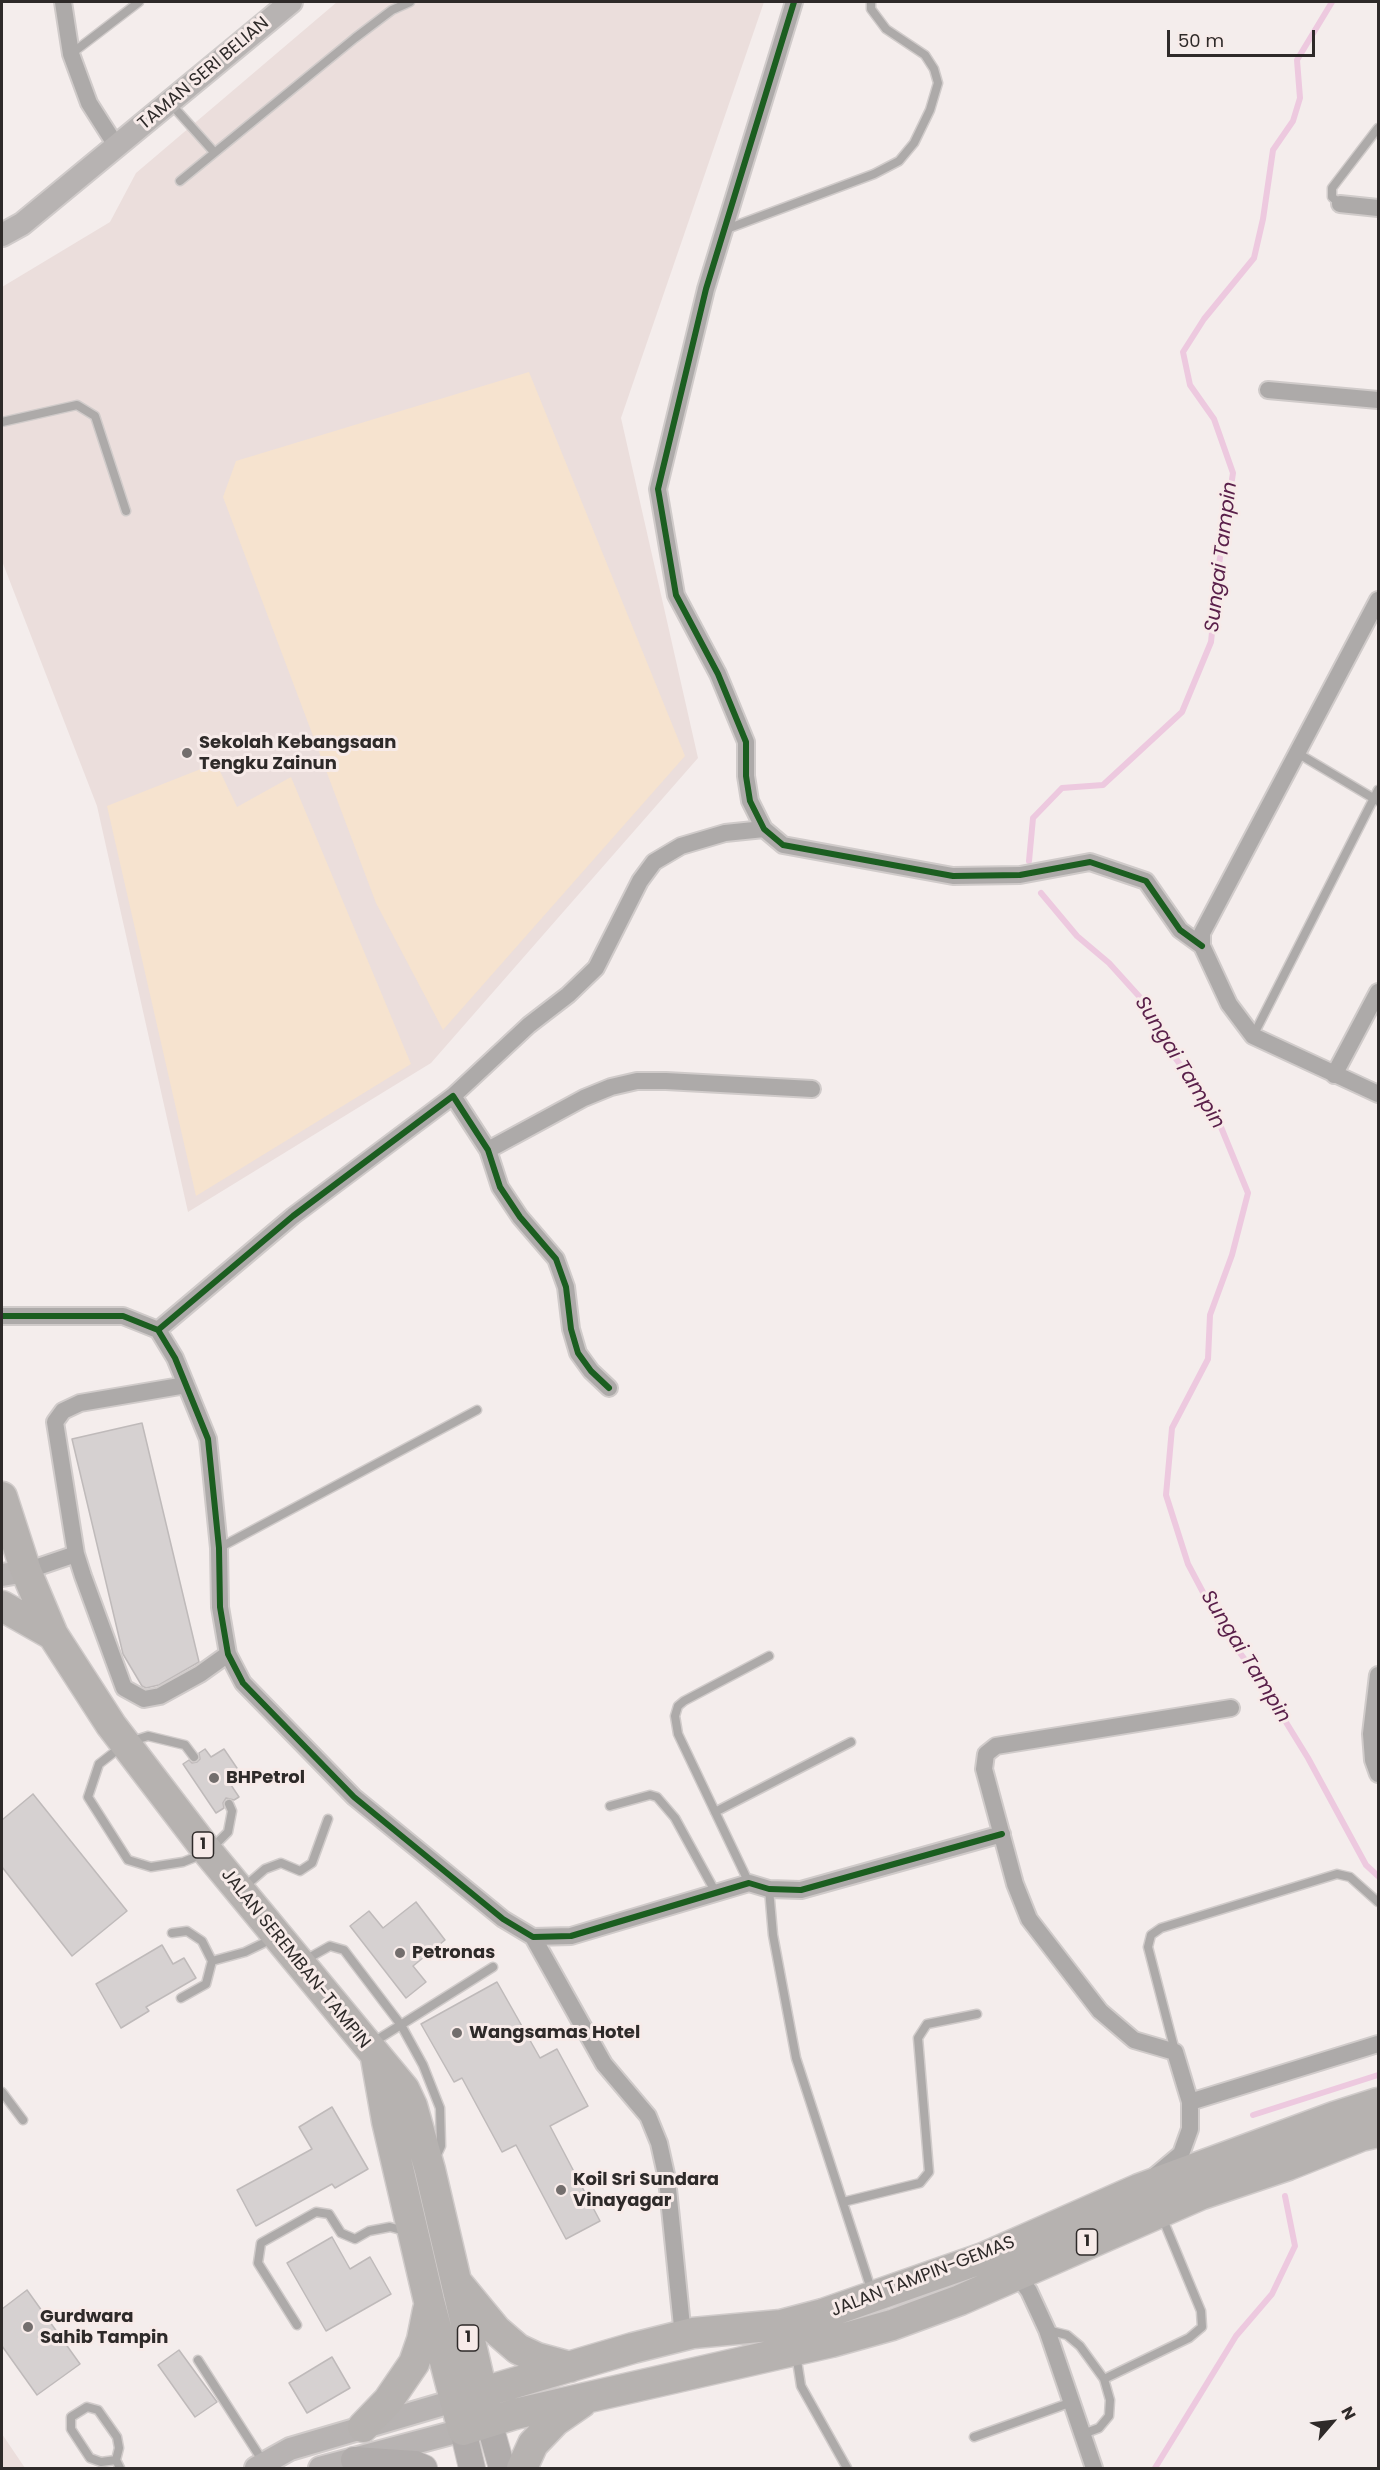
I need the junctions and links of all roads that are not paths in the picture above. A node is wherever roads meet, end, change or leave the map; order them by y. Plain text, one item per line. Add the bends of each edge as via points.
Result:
1 (63, 2) edge
2 (139, 2) edge
3 (291, 2) edge
4 (410, 2) edge
5 (794, 2) edge
6 (871, 2) edge
7 (71, 54) junction
8 (170, 103) junction
9 (1378, 129) edge
10 (117, 147) junction
11 (214, 152) junction
12 (180, 181) dead end
13 (1340, 204) joint
14 (1378, 208) edge
15 (724, 230) junction
16 (2, 235) edge
17 (1268, 390) dead end
18 (1378, 400) edge
19 (2, 422) edge
20 (126, 511) dead end
21 (1378, 600) edge
22 (1299, 754) junction
23 (1377, 797) edge
24 (764, 829) junction
25 (1202, 946) junction
26 (1378, 992) edge
27 (1253, 1036) junction
28 (1334, 1075) junction
29 (812, 1089) dead end
30 (1378, 1094) edge
31 (453, 1096) junction
32 (488, 1150) junction
33 (2, 1316) edge
34 (158, 1330) junction
35 (186, 1385) junction
36 (609, 1388) dead end
37 (477, 1410) dead end
38 (2, 1497) edge
39 (219, 1548) junction
40 (76, 1554) junction
41 (14, 1573) edge
42 (2, 1606) edge
43 (52, 1635) junction
44 (228, 1654) junction
45 (769, 1656) dead end
46 (1378, 1675) edge
47 (1231, 1707) dead end
48 (851, 1742) dead end
49 (126, 1743) junction
50 (194, 1756) dead end
51 (1378, 1774) edge
52 (228, 1804) dead end
53 (610, 1806) dead end
54 (715, 1812) junction
55 (328, 1819) dead end
56 (1002, 1834) junction
57 (208, 1852) junction
58 (749, 1883) junction
59 (769, 1889) junction
60 (240, 1891) junction
61 (716, 1893) junction
62 (1378, 1902) edge
63 (172, 1933) dead end
64 (278, 1936) junction
65 (533, 1937) junction
66 (212, 1961) junction
67 (299, 1963) junction
68 (493, 1967) dead end
69 (182, 1998) dead end
70 (977, 2014) dead end
71 (401, 2025) junction
72 (1378, 2044) edge
73 (371, 2052) junction
74 (1175, 2052) junction
75 (2, 2092) edge
76 (1190, 2102) junction
77 (1378, 2103) edge
78 (23, 2120) dead end
79 (1378, 2132) edge
80 (430, 2170) junction
81 (1139, 2188) junction
82 (843, 2202) junction
83 (1159, 2211) junction
84 (414, 2233) junction
85 (983, 2258) junction
86 (1017, 2275) junction
87 (457, 2283) junction
88 (874, 2298) junction
89 (429, 2301) junction
90 (297, 2325) dead end
91 (1047, 2330) junction
92 (683, 2336) junction
93 (795, 2350) junction
94 (198, 2360) dead end
95 (570, 2367) junction
96 (1104, 2379) junction
97 (591, 2396) junction
98 (468, 2397) junction
99 (1072, 2402) junction
100 (476, 2426) junction
101 (363, 2427) junction
102 (1083, 2434) junction
103 (974, 2437) dead end
104 (118, 2464) edge
105 (348, 2464) edge
106 (260, 2466) edge
107 (320, 2469) edge
108 (424, 2469) edge
109 (472, 2469) edge
110 (502, 2469) edge
111 (522, 2469) edge
112 (847, 2469) edge
113 (1094, 2469) edge

1 - 7 street
2 - 7 lane
3 - 8 street, TAMAN SERI BELIAN
4 - 11 lane via 392,10 355,38
5 - 15 street
6 - 15 lane via 886,29 925,55 934,69 938,83 914,143 899,161 874,174
7 - 10 street via 89,103
8 - 10 street, TAMAN SERI BELIAN
8 - 11 lane
9 - 13 lane via 1332,188 1332,197
10 - 16 street, TAMAN SERI BELIAN via 22,224
11 - 12 lane
13 - 14 street
15 - 24 street via 658,489 676,595 718,674 746,742 750,801
17 - 18 street
19 - 20 lane via 77,405 95,416
21 - 22 street
22 - 23 lane
22 - 25 street via 1202,933
23 - 27 lane
24 - 25 street via 783,845 953,876 1020,875 1090,862 1146,881 1180,930
24 - 31 street via 725,833 681,846 654,862 640,881 596,968
25 - 27 street via 1229,1004
26 - 28 street
27 - 28 street
28 - 30 street
29 - 32 street via 637,1081 584,1098
31 - 32 street
31 - 34 street via 293,1216
32 - 36 street via 500,1187 563,1273 578,1353
33 - 34 street via 123,1316
34 - 35 street
35 - 39 street via 208,1439
35 - 40 street via 80,1403 63,1411 55,1422
37 - 39 lane
38 - 41 highway, JALAN SEREMBAN-TAMPIN / 1
39 - 44 street via 220,1607
40 - 41 street
40 - 44 street via 124,1688 144,1699 160,1696
41 - 43 highway, JALAN SEREMBAN-TAMPIN / 1
42 - 43 highway
43 - 49 highway, JALAN SEREMBAN-TAMPIN / 1
44 - 65 street via 243,1683 354,1797 503,1919
45 - 54 lane via 678,1706 678,1734
46 - 51 street via 1371,1734
47 - 56 street via 996,1746 986,1755 984,1769
48 - 54 lane
49 - 50 lane via 148,1736 185,1745
49 - 57 highway, JALAN SEREMBAN-TAMPIN / 1
49 - 57 lane via 99,1764 88,1797 128,1860 151,1867 183,1862
52 - 57 lane via 232,1811 228,1832
53 - 61 lane via 650,1795 657,1797 675,1818
54 - 58 lane
55 - 60 lane via 312,1863 300,1870 281,1863 265,1869
56 - 59 street via 801,1890
56 - 74 street via 1029,1919 1100,2011 1134,2040
57 - 60 highway, JALAN SEREMBAN-TAMPIN / 1
58 - 59 street
58 - 61 street
59 - 82 lane via 773,1935 796,2058
60 - 64 highway, JALAN SEREMBAN-TAMPIN / 1
61 - 65 street via 571,1936
62 - 74 lane via 1350,1877 1337,1874 1161,1928 1151,1935 1148,1947
63 - 66 lane via 187,1931 202,1941
64 - 66 lane via 245,1952
64 - 67 highway, JALAN SEREMBAN-TAMPIN / 1
65 - 92 street via 604,2064 648,2116 659,2143 667,2180
66 - 69 lane via 206,1984
67 - 71 lane via 330,1946 344,1950
67 - 73 highway, JALAN SEREMBAN-TAMPIN / 1
68 - 71 lane
70 - 82 lane via 927,2024 918,2038 929,2172 920,2183
71 - 73 lane
71 - 80 lane via 440,2108 441,2146
72 - 76 street
73 - 80 highway, 1 via 404,2090
73 - 84 highway, JALAN SEREMBAN-TAMPIN / 1
74 - 76 street
75 - 78 lane
76 - 81 street via 1190,2128 1181,2154
77 - 81 highway, JALAN TAMPIN-GEMAS / 1
79 - 83 highway, JALAN TAMPIN-GEMAS / 1
80 - 87 highway, 1
81 - 85 highway, JALAN TAMPIN-GEMAS / 1
82 - 88 lane
83 - 86 highway, JALAN TAMPIN-GEMAS / 1
83 - 96 lane via 1201,2311 1202,2327 1189,2338
84 - 89 highway, JALAN SEREMBAN-TAMPIN / 1
84 - 90 lane via 390,2227 355,2238 341,2234 329,2214 316,2212 261,2243 258,2263
85 - 86 highway
85 - 88 highway, JALAN TAMPIN-GEMAS / 1
86 - 91 street
86 - 93 highway, JALAN TAMPIN-GEMAS / 1 via 892,2325
87 - 95 highway via 496,2330 518,2349
87 - 98 highway, 1
88 - 92 highway, JALAN TAMPIN-GEMAS / 1 via 782,2325
89 - 98 highway, JALAN SEREMBAN-TAMPIN / 1
89 - 101 highway via 414,2363 388,2401
91 - 96 lane via 1074,2341
91 - 99 street
92 - 95 highway, JALAN TAMPIN-GEMAS / 1
93 - 97 highway, JALAN TAMPIN-GEMAS / 1
93 - 112 lane via 801,2386
94 - 106 lane
95 - 98 highway, JALAN TAMPIN-GEMAS / 1
96 - 102 lane via 1110,2400 1109,2416 1099,2428
97 - 100 highway, JALAN TAMPIN-GEMAS / 1
97 - 111 highway via 555,2421 533,2444
98 - 100 highway, 1
98 - 101 street
99 - 102 street
99 - 103 lane
100 - 105 street
100 - 109 main road
100 - 110 main road
101 - 106 street via 290,2449
102 - 113 street
104 - 104 lane via 90,2458 71,2429 71,2417 87,2407 98,2410 117,2437
105 - 107 street
105 - 108 main road via 415,2464

